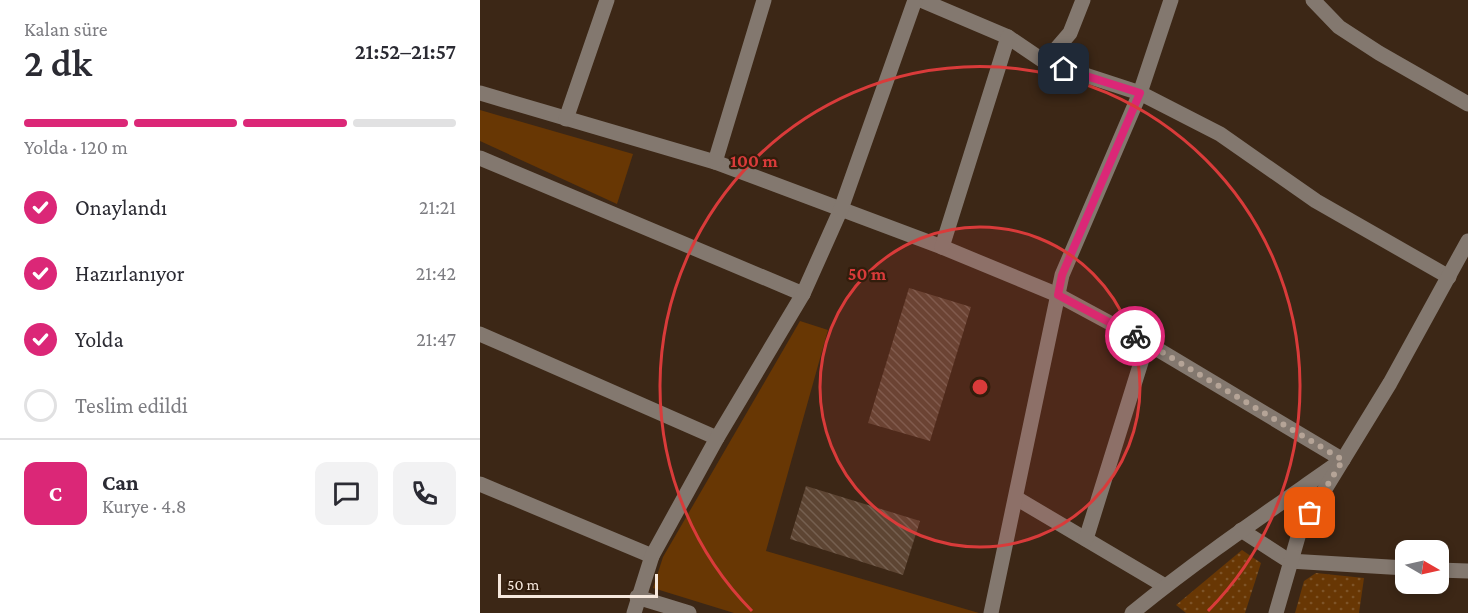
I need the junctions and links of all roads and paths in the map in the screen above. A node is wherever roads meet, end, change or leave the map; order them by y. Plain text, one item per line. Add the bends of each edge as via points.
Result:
1 (607, 0) edge
2 (764, 0) edge
3 (915, 0) edge
4 (921, 0) edge
5 (1083, 0) edge
6 (1171, 0) edge
7 (1313, 0) edge
8 (1008, 37) junction
9 (1045, 62) junction
10 (480, 93) edge
11 (1140, 93) junction
12 (1468, 104) edge
13 (566, 118) junction
14 (480, 158) edge
15 (715, 162) junction
16 (841, 209) junction
17 (1468, 241) edge
18 (942, 247) junction
19 (1449, 277) junction
20 (803, 294) junction
21 (1058, 295) junction
22 (480, 334) edge
23 (1147, 343) junction
24 (717, 438) junction
25 (1343, 460) junction
26 (480, 484) edge
27 (1016, 498) junction
28 (1241, 530) junction
29 (1086, 539) junction
30 (651, 556) junction
31 (1289, 561) junction
32 (1395, 567) edge
33 (1449, 570) edge
34 (1468, 571) edge
35 (1165, 586) junction
36 (638, 597) junction
37 (634, 613) edge
38 (689, 613) edge
39 (991, 613) edge
40 (1132, 613) edge
41 (1276, 613) edge

1 - 13 street
2 - 15 street
3 - 16 street
4 - 8 street
5 - 9 street via 1070,33
6 - 11 street
7 - 12 street via 1339,27
8 - 9 street
8 - 18 street
9 - 11 street
10 - 13 street
11 - 19 street via 1220,134 1316,201
11 - 21 street via 1062,275
13 - 15 street
14 - 20 street
15 - 16 street
16 - 18 street
16 - 20 street
17 - 19 street
18 - 21 street
19 - 25 street
20 - 24 street
21 - 23 street
21 - 27 street
22 - 24 street
23 - 25 street
23 - 29 street
24 - 30 street
25 - 28 street
25 - 31 street via 1300,530
26 - 30 street
27 - 29 street
27 - 39 street
28 - 31 street
28 - 35 street
29 - 35 street
30 - 36 street
31 - 32 street
31 - 41 street
33 - 34 street
35 - 40 street
36 - 37 street
36 - 38 street

